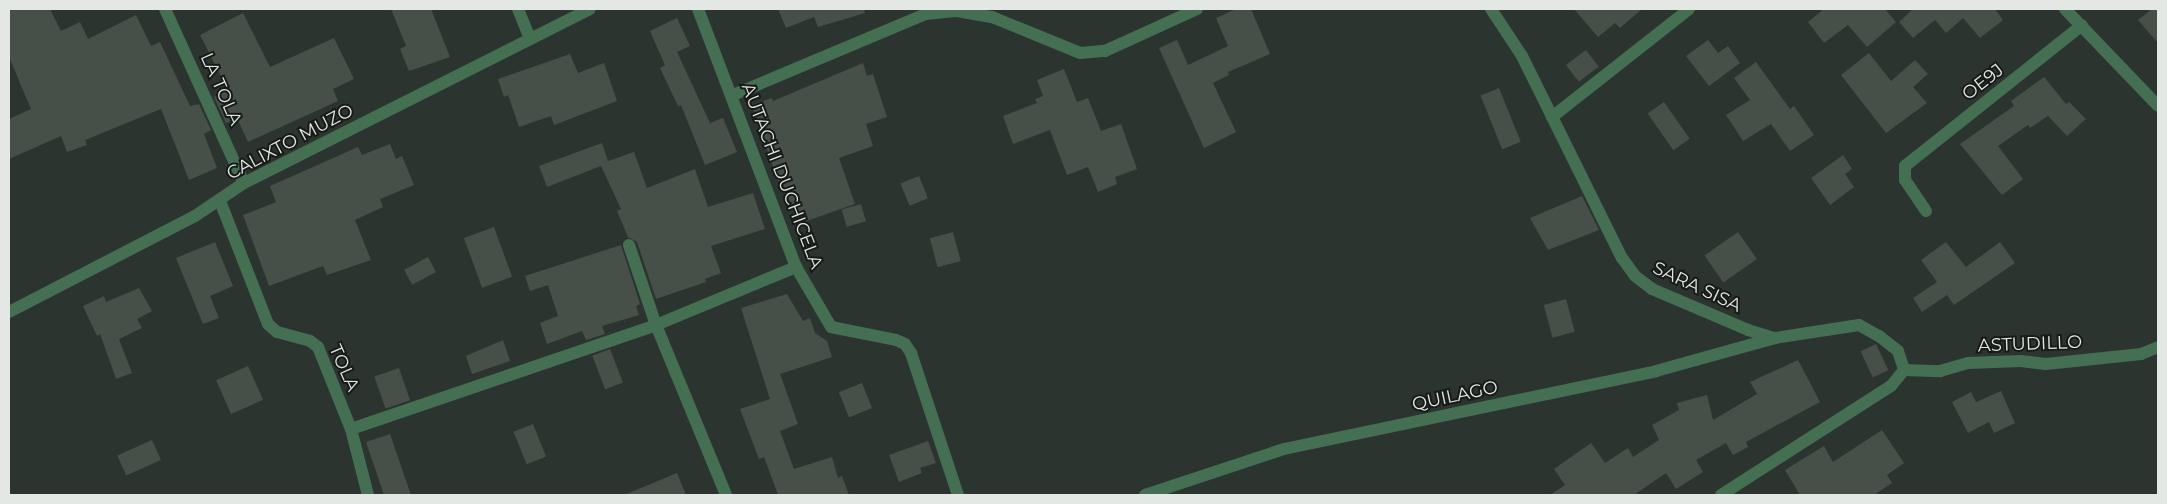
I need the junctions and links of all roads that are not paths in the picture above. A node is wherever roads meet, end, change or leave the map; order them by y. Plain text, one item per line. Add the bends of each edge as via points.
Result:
1 (165, 9) edge
2 (518, 9) edge
3 (590, 9) edge
4 (698, 9) edge
5 (1197, 9) edge
6 (1491, 9) edge
7 (1689, 9) edge
8 (2065, 9) edge
9 (2082, 25) junction
10 (530, 39) junction
11 (733, 95) junction
12 (2158, 106) edge
13 (1552, 117) junction
14 (244, 183) junction
15 (220, 201) junction
16 (1926, 211) dead end
17 (630, 245) dead end
18 (796, 267) junction
19 (9, 312) edge
20 (656, 325) junction
21 (1775, 338) junction
22 (2158, 347) edge
23 (1904, 370) junction
24 (351, 430) junction
25 (368, 495) edge
26 (726, 495) edge
27 (958, 495) edge
28 (1144, 495) edge
29 (1721, 495) edge

1 - 14 street, LA TOLA
2 - 10 street
3 - 10 street, CALIXTO MUZO
4 - 11 street, AUTACHI DUCHICELA
5 - 11 street via 1105,51 1080,53 992,17 957,11 926,14
6 - 13 street, SARA SISA via 1522,56
7 - 13 street
8 - 9 street
9 - 12 street
9 - 16 street, OE9J via 1905,166 1905,180
10 - 14 street, CALIXTO MUZO
11 - 18 street, AUTACHI DUCHICELA
13 - 21 street, SARA SISA via 1622,258 1635,276 1652,289 1748,330
14 - 15 street, CALIXTO MUZO
15 - 19 street, CALIXTO MUZO
15 - 24 street, TOLA via 268,324 277,332 310,341 318,347
17 - 20 street
18 - 20 street
18 - 27 street, AUTACHI DUCHICELA via 831,327 896,340 911,352
20 - 24 street
20 - 26 street
21 - 23 street, SARA SISA via 1859,326 1898,351
21 - 28 street, QUILAGO via 1656,371 1284,449
22 - 23 street, ASTUDILLO via 2141,354 2046,364 2020,361 1968,364 1940,371
23 - 29 street via 1892,386
24 - 25 street, TOLA

